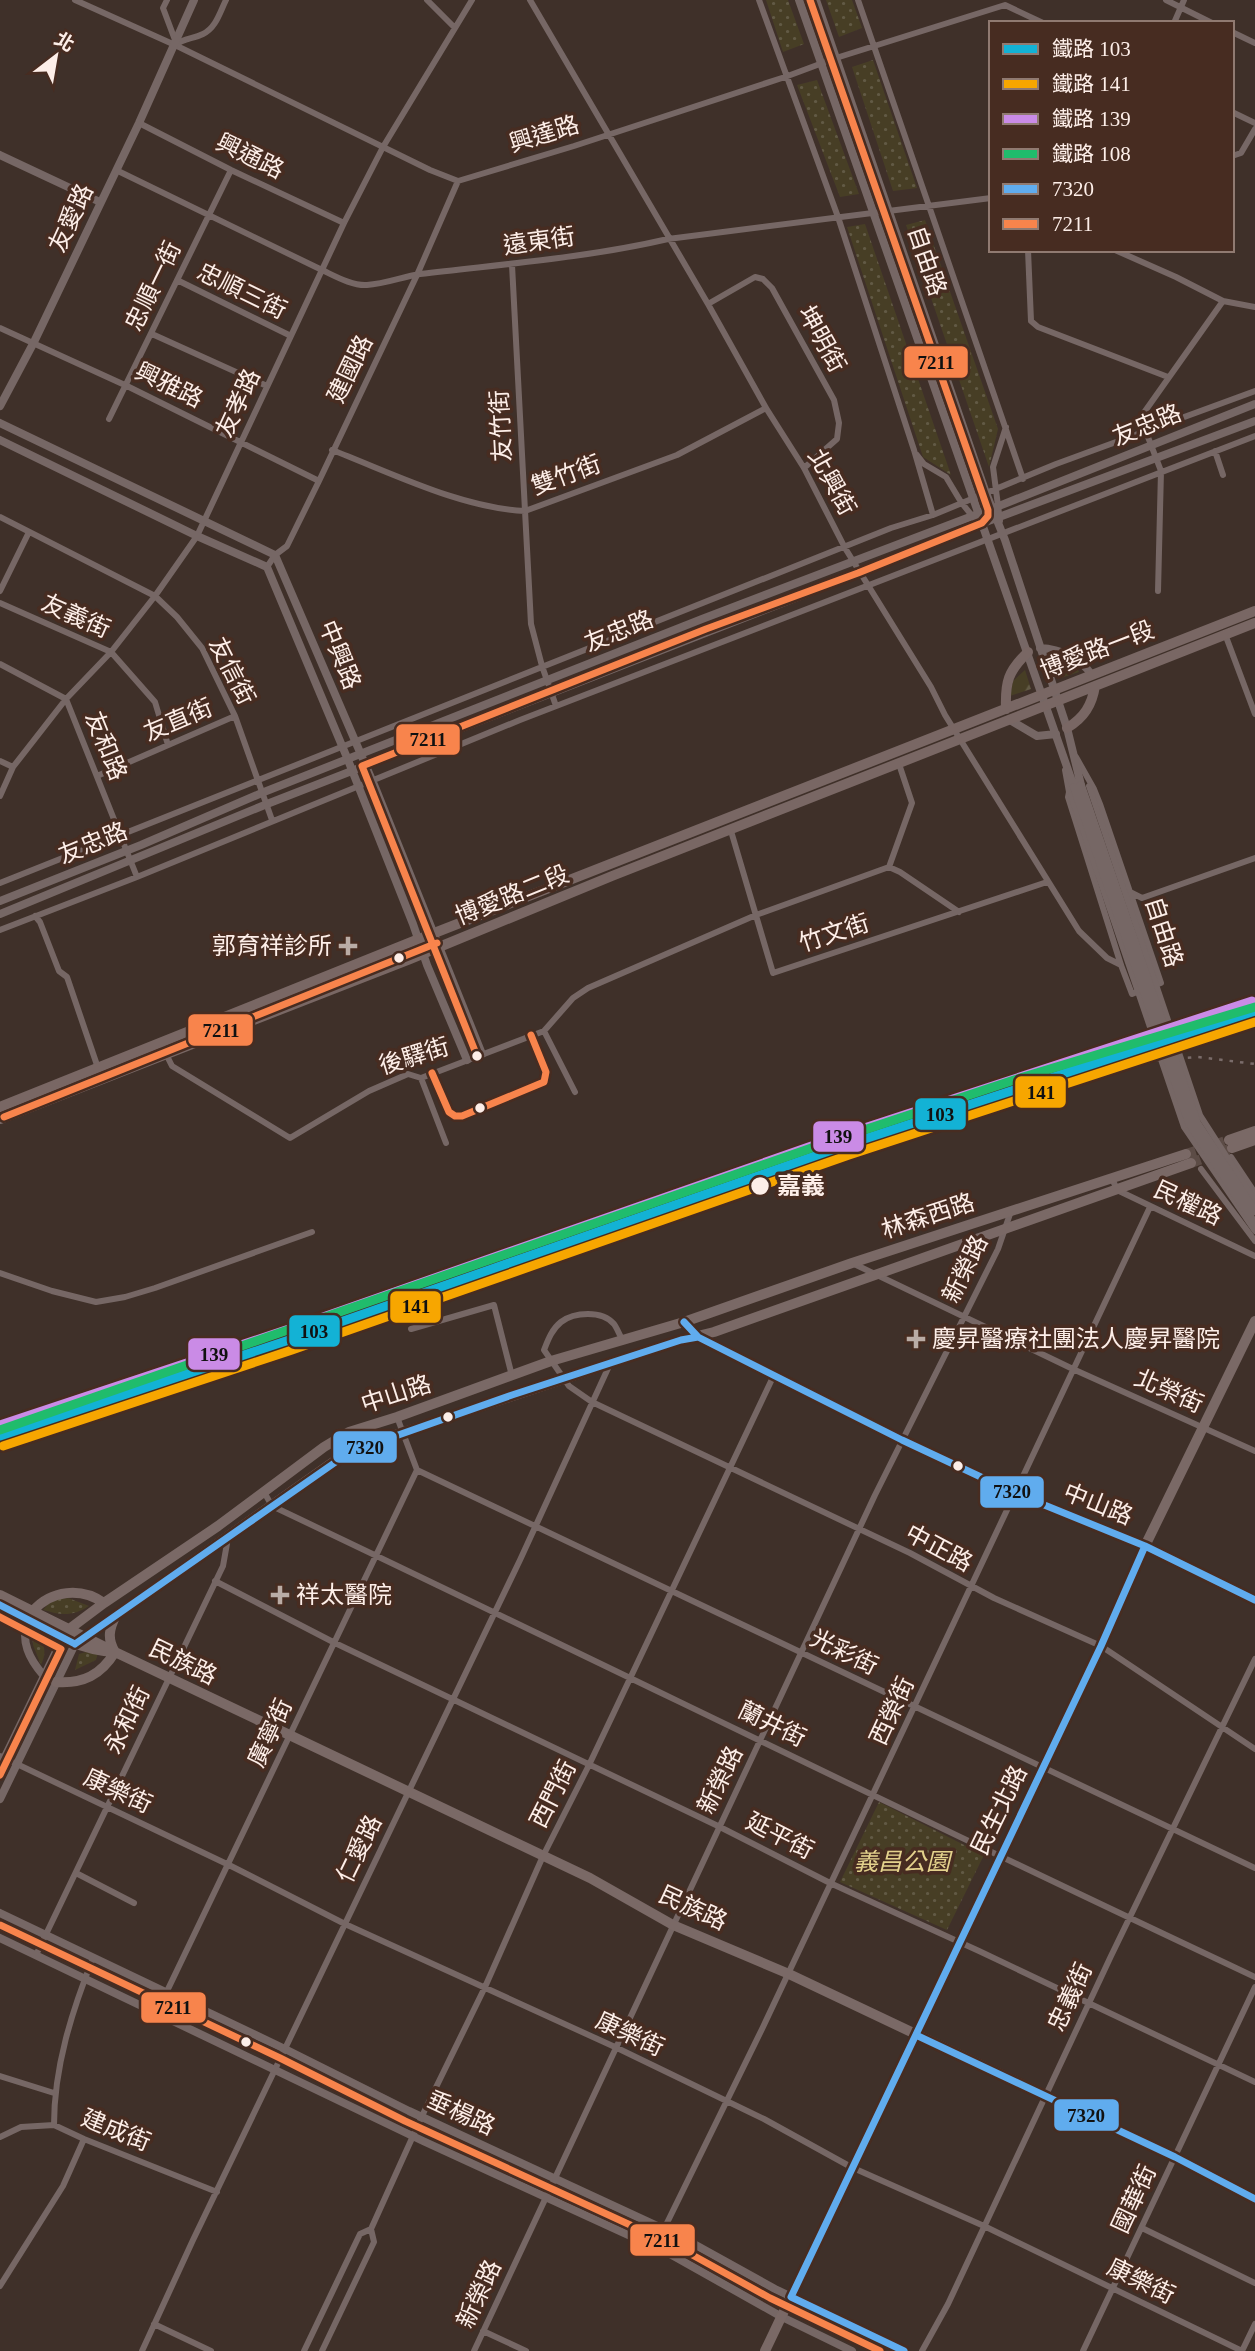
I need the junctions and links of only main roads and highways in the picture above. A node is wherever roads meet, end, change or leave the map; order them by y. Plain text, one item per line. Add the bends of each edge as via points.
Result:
1 (1255, 611) edge
2 (1255, 623) edge
3 (1225, 629) junction
4 (1028, 652) road end
5 (1093, 681) junction
6 (1008, 714) junction
7 (953, 728) joint
8 (1067, 728) road end
9 (961, 740) joint
10 (163, 1049) junction
11 (0, 1107) edge
12 (0, 1119) edge
13 (1255, 1131) edge
14 (1255, 1140) edge
15 (1255, 1321) edge
16 (684, 1322) joint
17 (698, 1337) joint
18 (222, 1523) junction
19 (228, 1538) junction
20 (0, 1595) edge
21 (104, 1603) junction
22 (0, 1605) edge
23 (12, 1609) edge
24 (118, 1613) junction
25 (31, 1615) junction
26 (65, 1634) junction
27 (79, 1640) junction
28 (115, 1652) junction
29 (56, 1682) road end
30 (916, 2035) junction
31 (1255, 2199) edge
32 (765, 2351) edge

1 - 3 main road, 博愛路一段
2 - 3 main road, 博愛路一段
3 - 5 main road, 博愛路一段
4 - 6 main road via 1009,674 1005,692
5 - 6 main road, 博愛路一段 via 1046,706
5 - 6 main road, 博愛路一段 via 1041,694
5 - 8 main road via 1091,703 1078,722
6 - 7 main road, 博愛路一段
6 - 9 main road, 博愛路一段
7 - 10 main road, 博愛路二段 via 433,933
9 - 10 main road, 博愛路二段 via 423,953
10 - 11 main road, 博愛路二段 via 98,1068
10 - 12 main road, 博愛路二段 via 93,1083
13 - 14 main road via 1231,1148
15 - 30 main road, 民生北路
16 - 17 main road, 林森西路 via 1112,1178 1189,1158 1117,1191
16 - 18 main road, 中山路 via 551,1361 349,1432
17 - 19 main road, 中山路 via 349,1452
18 - 19 main road
18 - 21 main road, 中山路
19 - 24 main road, 中山路
20 - 23 main road
21 - 25 main road via 88,1594 61,1593 44,1600
21 - 26 main road, 中山路
22 - 23 main road
23 - 25 main road, 民族路
24 - 27 main road, 中山路
24 - 28 main road, 民族路 via 109,1643
25 - 26 main road, 民族路
26 - 27 main road, 民族路
27 - 28 main road, 民族路 via 103,1652
28 - 29 main road via 93,1676
28 - 30 main road, 民族路 via 590,1878 673,1925
30 - 31 main road, 民族路
30 - 32 main road, 民生北路

